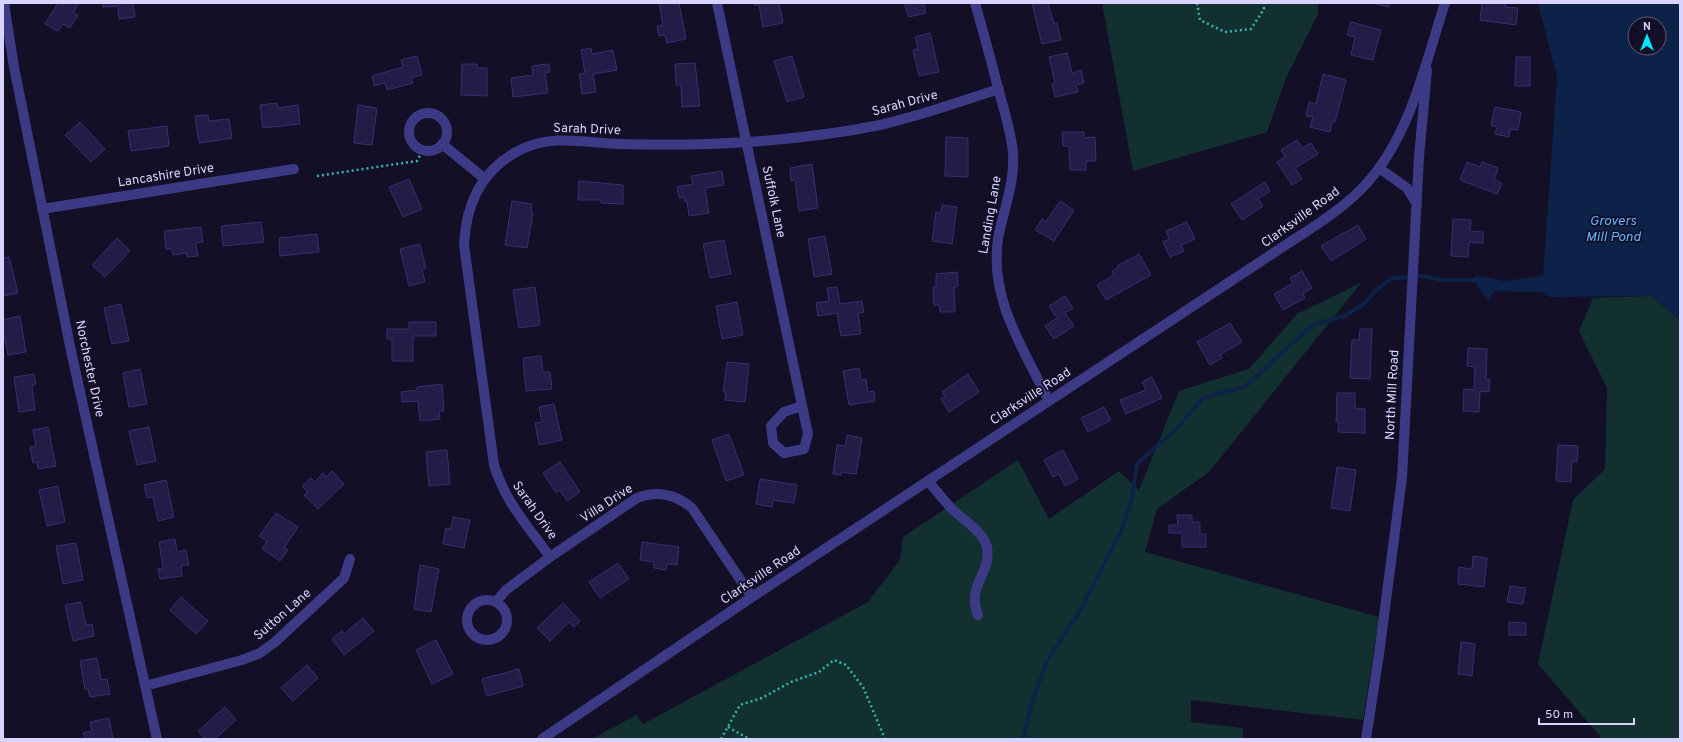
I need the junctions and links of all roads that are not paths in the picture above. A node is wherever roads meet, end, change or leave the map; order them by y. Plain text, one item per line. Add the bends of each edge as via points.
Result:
1 (4, 3) edge
2 (717, 3) edge
3 (975, 3) edge
4 (1445, 3) edge
5 (1429, 51) junction
6 (999, 89) junction
7 (747, 142) junction
8 (442, 144) junction
9 (1379, 168) junction
10 (294, 169) dead end
11 (485, 179) junction
12 (1417, 204) junction
13 (42, 209) junction
14 (1049, 401) junction
15 (802, 406) junction
16 (928, 481) junction
17 (550, 556) junction
18 (350, 560) dead end
19 (752, 597) junction
20 (496, 602) dead end
21 (978, 615) dead end
22 (145, 686) junction
23 (157, 739) edge
24 (542, 739) edge
25 (1366, 739) edge

1 - 13 street, Norchester Drive
2 - 7 street, Suffolk Lane
3 - 6 street, Landing Lane
4 - 5 street, Clarksville Road
5 - 9 street, Clarksville Road via 1406,122
5 - 12 street, North Mill Road
6 - 7 street, Sarah Drive via 927,113 880,125 831,134
6 - 14 street, Landing Lane via 1011,132 1013,155 1009,200 998,238 997,280 1008,317
7 - 11 street, Sarah Drive via 653,144 558,140 522,149 507,158
7 - 15 street, Suffolk Lane
8 - 8 street via 434,150 423,150 415,146 409,137 410,124 419,114 432,113 443,120 447,132
8 - 11 street
9 - 12 street via 1407,188
9 - 14 street, Clarksville Road via 1350,199 1314,226
10 - 13 street, Lancashire Drive
11 - 17 street, Sarah Drive via 469,208 464,245 494,465 508,500
12 - 25 street, North Mill Road via 1402,478
13 - 22 street, Norchester Drive
14 - 16 street, Clarksville Road
15 - 15 street, Suffolk Lane via 808,434 804,449 784,453 773,443 771,426 784,412
16 - 19 street, Clarksville Road
16 - 21 street via 951,508 975,529 987,547 987,559 975,591 974,604
17 - 19 street, Villa Drive via 637,498 647,494 672,495 692,508
17 - 20 street, Villa Drive via 506,590
18 - 22 street, Sutton Lane via 344,578 276,642 260,653
19 - 24 street, Clarksville Road
22 - 23 street, Norchester Drive

